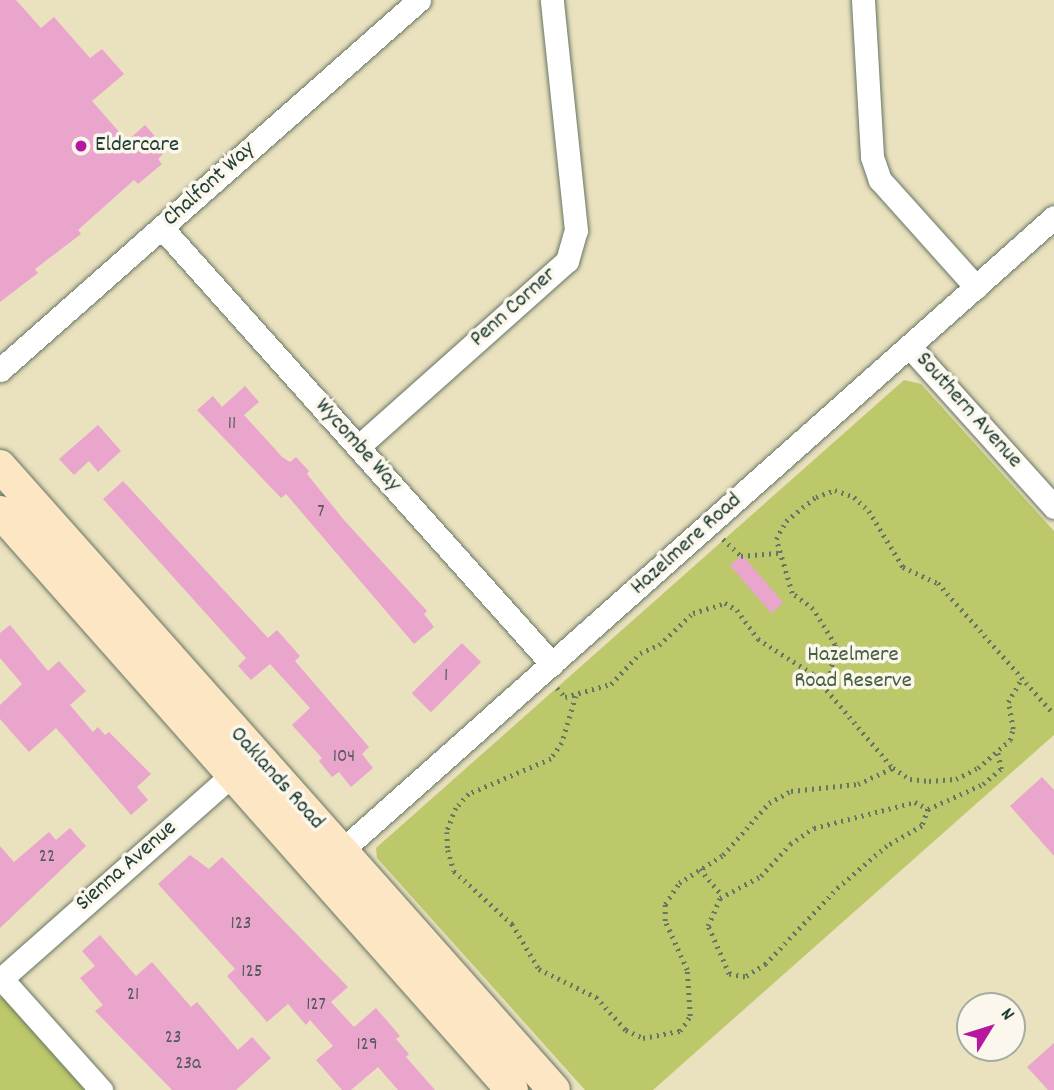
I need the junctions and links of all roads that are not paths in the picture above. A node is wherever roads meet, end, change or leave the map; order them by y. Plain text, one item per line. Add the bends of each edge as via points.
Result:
1 (419, 0) edge
2 (552, 0) edge
3 (863, 0) edge
4 (1054, 217) edge
5 (162, 228) junction
6 (976, 287) junction
7 (910, 347) junction
8 (0, 370) edge
9 (358, 447) junction
10 (0, 466) edge
11 (1054, 506) edge
12 (0, 512) edge
13 (547, 668) junction
14 (244, 765) junction
15 (329, 861) junction
16 (1, 978) edge
17 (101, 1090) edge
18 (512, 1090) edge
19 (554, 1090) edge

1 - 5 street, Chalfont Way
2 - 9 street, Penn Corner via 576,230 567,261
3 - 6 street via 872,157 880,180
4 - 6 street, Hazelmere Road
5 - 8 street, Chalfont Way
5 - 9 street, Wycombe Way
6 - 7 street, Hazelmere Road
7 - 11 street, Southern Avenue
7 - 13 street, Hazelmere Road
9 - 13 street, Wycombe Way
10 - 14 main road, Oaklands Road
12 - 14 main road, Oaklands Road
13 - 15 street, Hazelmere Road
14 - 15 main road, Oaklands Road
14 - 16 street, Sienna Avenue
15 - 18 main road, Oaklands Road
15 - 19 main road, Oaklands Road
16 - 17 street

